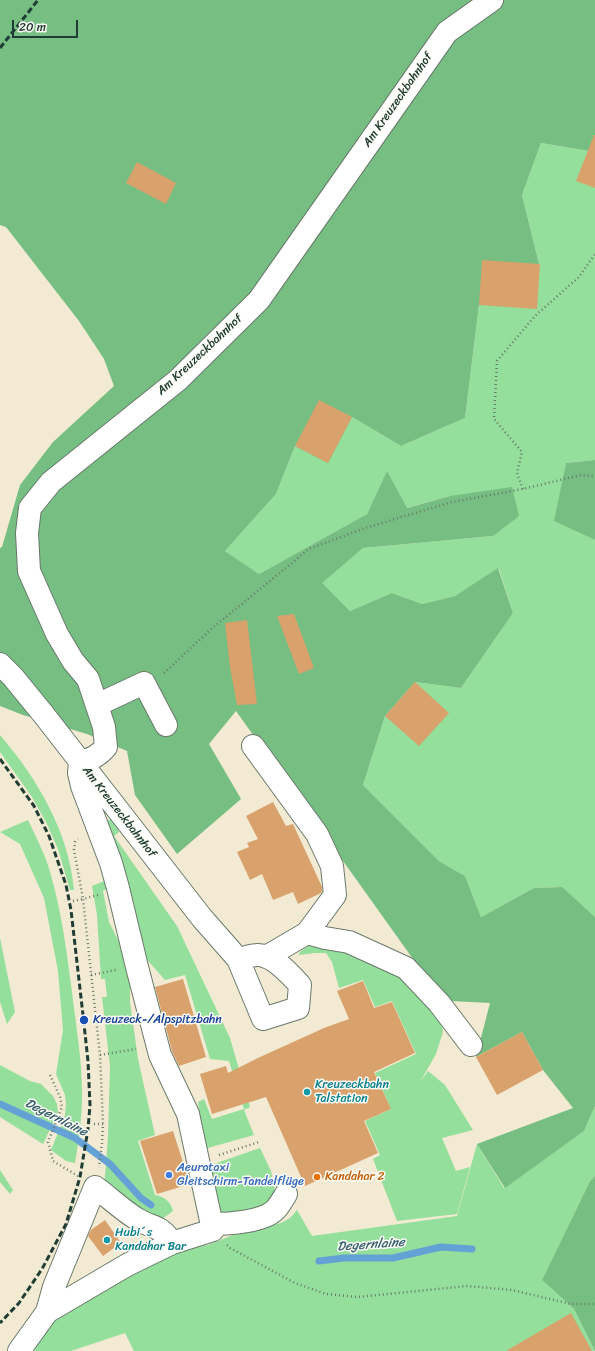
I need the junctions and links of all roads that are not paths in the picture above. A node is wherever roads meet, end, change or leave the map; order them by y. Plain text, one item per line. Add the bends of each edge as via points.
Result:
1 (492, 0) edge
2 (0, 664) edge
3 (97, 705) junction
4 (166, 725) dead end
5 (254, 746) dead end
6 (80, 762) junction
7 (307, 933) junction
8 (266, 957) junction
9 (238, 959) junction
10 (471, 1045) dead end
11 (286, 1194) dead end
12 (212, 1227) junction
13 (172, 1243) junction
14 (47, 1312) junction
15 (20, 1351) edge

1 - 3 street, Am Kreuzeckbahnhof via 447,32 258,300 178,380 51,482 30,508 27,533 29,571 57,634 73,661 88,679
2 - 6 street, Am Kreuzeckbahnhof
3 - 4 street via 144,683
3 - 6 street, Am Kreuzeckbahnhof via 104,727 106,747 99,755
5 - 7 street via 317,834 332,866 335,895
6 - 9 street, Am Kreuzeckbahnhof via 202,918
6 - 12 street via 82,786 118,888 160,1055 188,1114
7 - 8 street
7 - 10 street via 349,942 406,968 439,1003
8 - 9 street via 257,955
8 - 9 street, Am Kreuzeckbahnhof via 285,969 300,985 298,1008 263,1019
11 - 12 street via 275,1210 260,1218
12 - 13 street
13 - 14 street via 127,1265
13 - 14 street via 166,1233 138,1220 97,1178 54,1287
14 - 15 street

